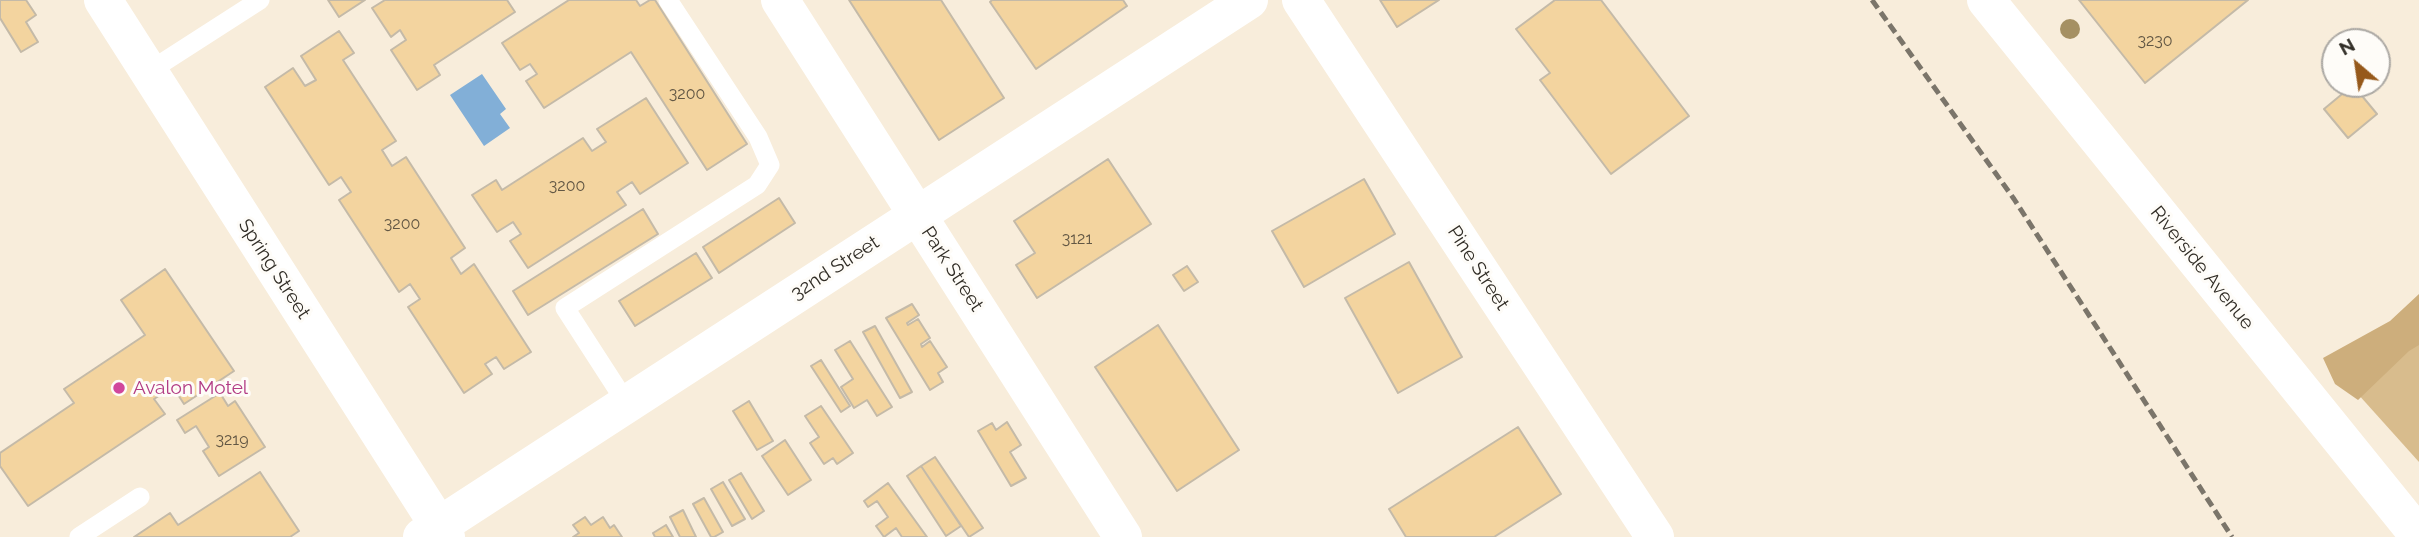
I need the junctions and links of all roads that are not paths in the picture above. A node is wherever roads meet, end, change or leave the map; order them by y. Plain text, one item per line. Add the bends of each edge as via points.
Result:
1 (103, 0) edge
2 (260, 0) edge
3 (668, 0) edge
4 (780, 0) edge
5 (1249, 0) edge
6 (1301, 0) edge
7 (1986, 0) edge
8 (148, 72) junction
9 (917, 214) junction
10 (627, 404) junction
11 (140, 497) dead end
12 (436, 533) edge
13 (2419, 536) edge
14 (79, 537) edge
15 (1124, 537) edge
16 (1655, 537) edge

1 - 8 street, Spring Street
2 - 8 lane
3 - 10 lane via 758,137 771,165 757,185 565,308
4 - 9 street, Park Street
5 - 9 street, 32nd Street
6 - 16 street, Pine Street
7 - 13 street, Riverside Avenue
8 - 12 street, Spring Street
9 - 10 street, 32nd Street
9 - 15 street, Park Street
10 - 12 street, 32nd Street
11 - 14 lane

